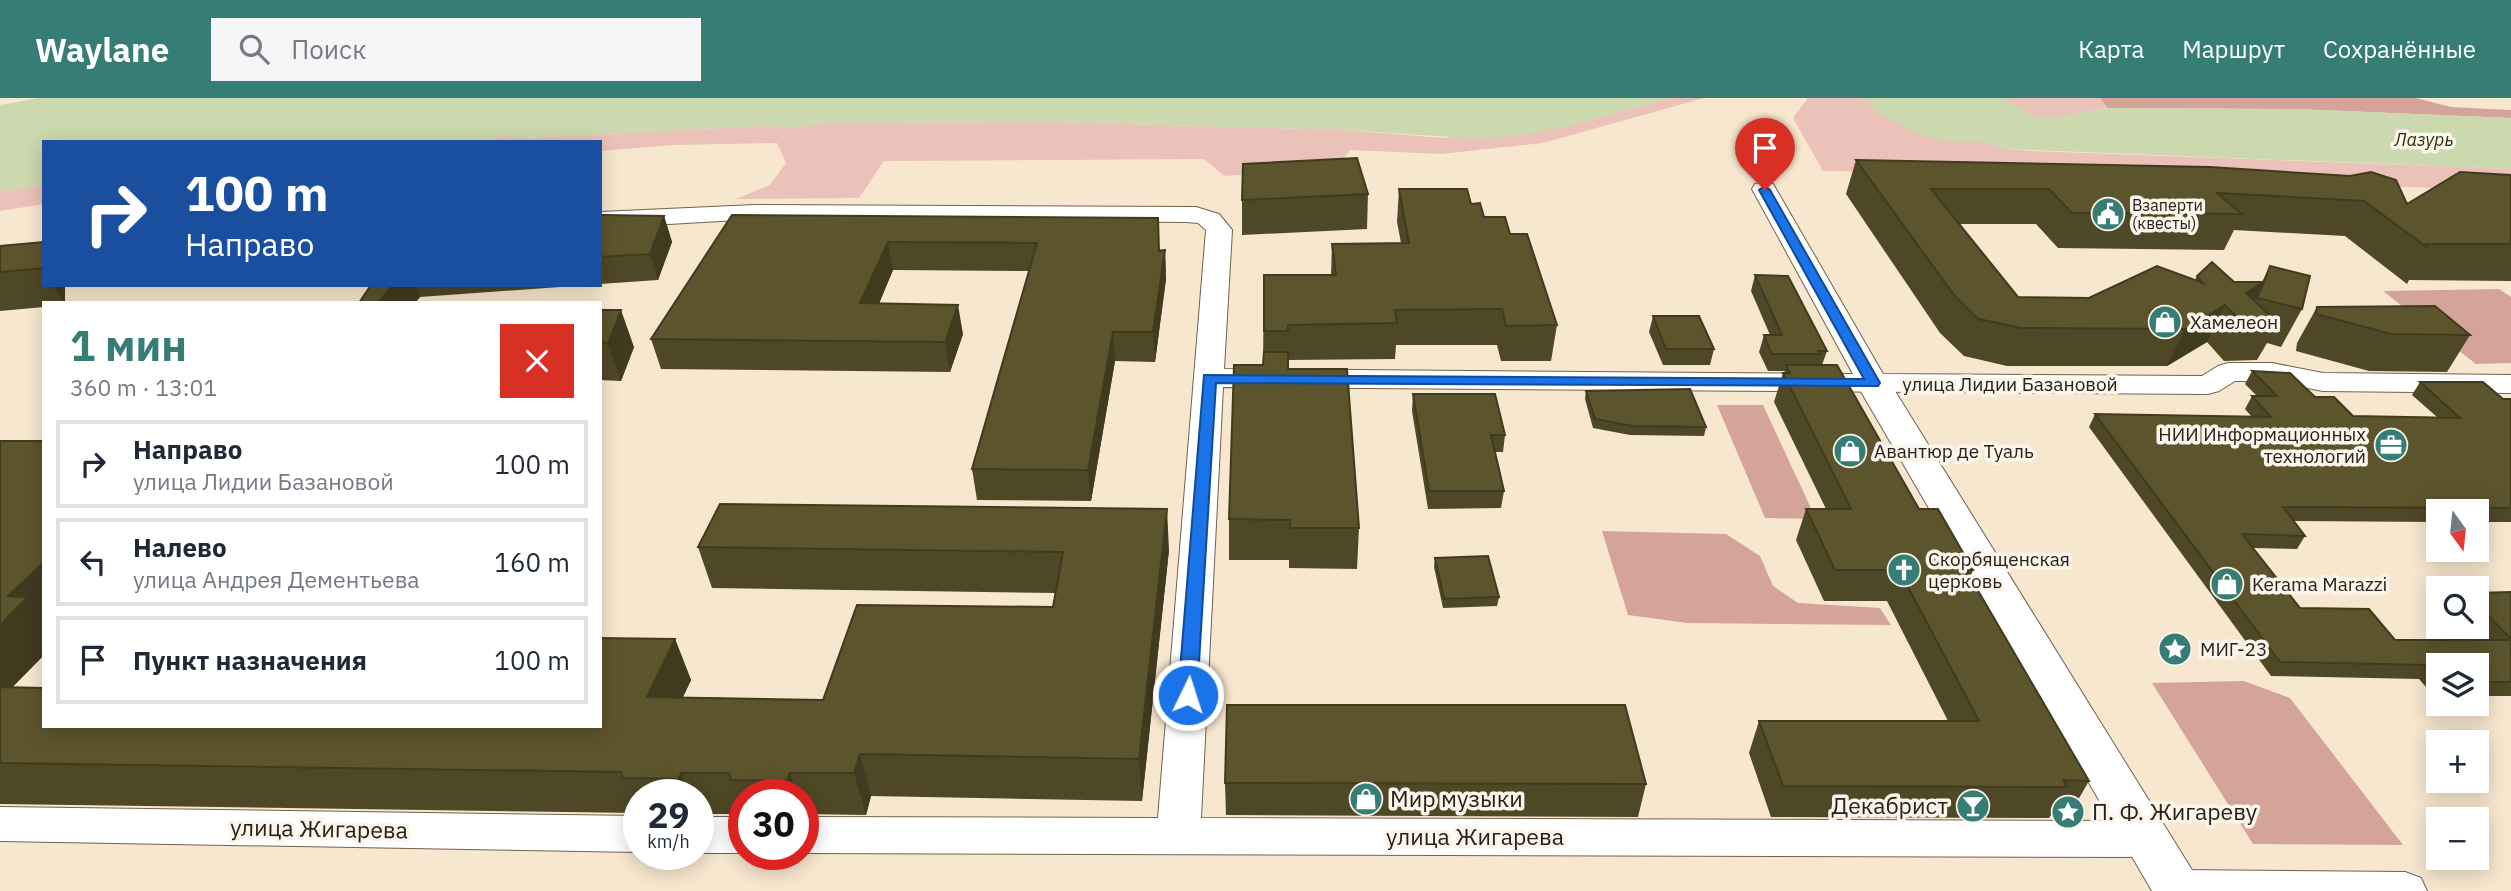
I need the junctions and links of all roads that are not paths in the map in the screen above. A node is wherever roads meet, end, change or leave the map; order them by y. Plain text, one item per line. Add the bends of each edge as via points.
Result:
1 (1765, 190) dead end
2 (602, 220) edge
3 (1209, 379) junction
4 (1873, 383) junction
5 (2511, 384) edge
6 (0, 824) edge
7 (623, 834) edge
8 (819, 835) edge
9 (1178, 837) junction
10 (2147, 839) junction
11 (2178, 890) edge
12 (2405, 891) edge

1 - 4 street
2 - 3 street via 755,212 1200,215 1219,230
3 - 4 street, улица Лидии Базановой
3 - 9 street
4 - 5 street, улица Лидии Базановой via 2208,385 2228,372 2272,372 2323,383
4 - 10 street
6 - 7 street, улица Жигарева
8 - 9 street, улица Жигарева
9 - 10 street, улица Жигарева
10 - 11 street
11 - 12 street

